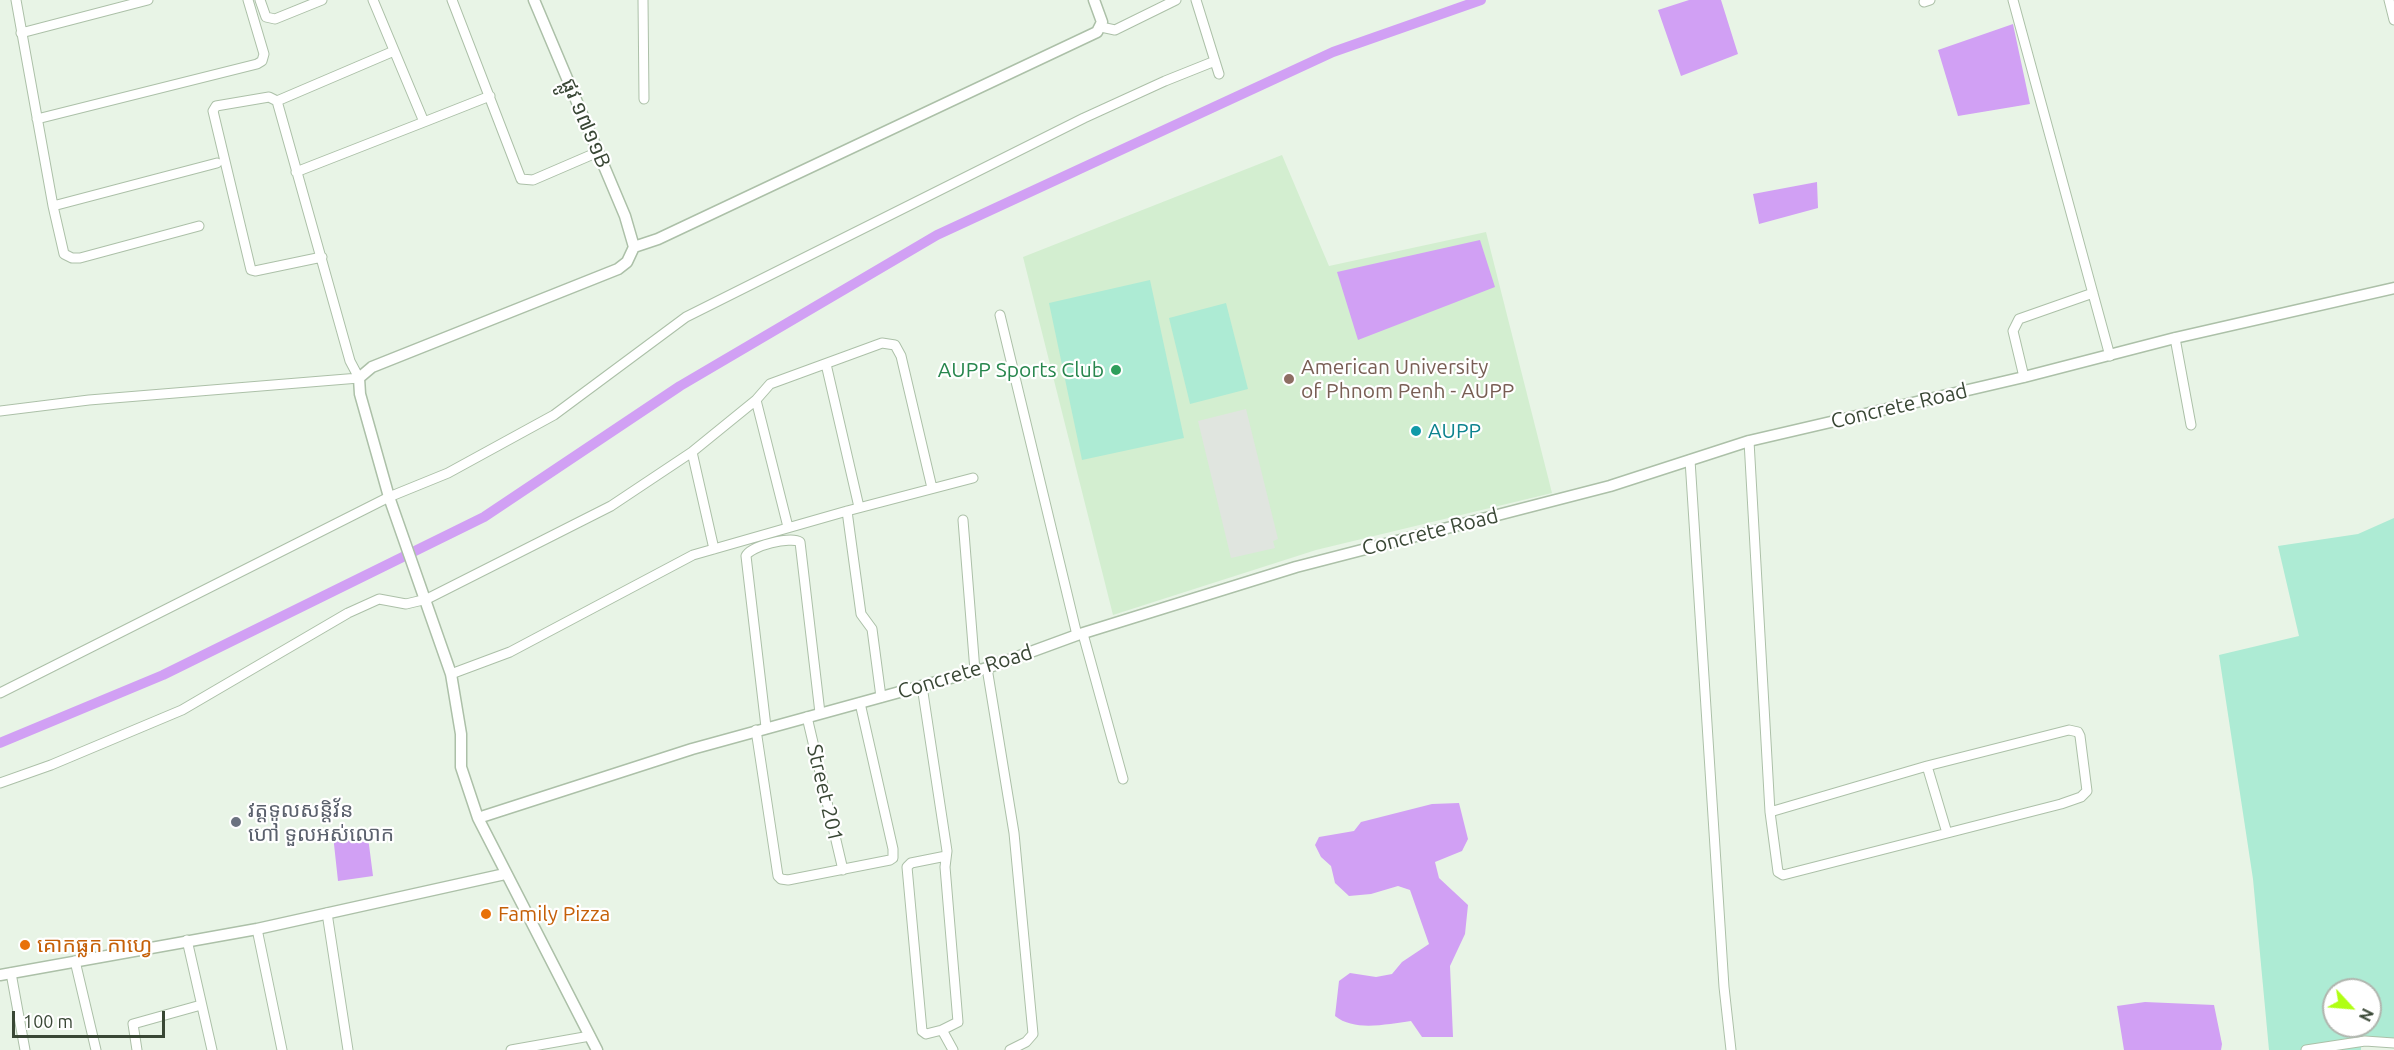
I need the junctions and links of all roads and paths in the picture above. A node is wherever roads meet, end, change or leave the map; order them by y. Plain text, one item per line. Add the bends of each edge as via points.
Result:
1 (16, 0) edge
2 (148, 0) edge
3 (248, 0) edge
4 (260, 0) edge
5 (322, 0) edge
6 (373, 0) edge
7 (452, 0) edge
8 (534, 0) edge
9 (644, 0) edge
10 (1094, 0) edge
11 (1176, 0) edge
12 (1196, 0) edge
13 (2013, 0) edge
14 (2389, 0) edge
15 (2394, 20) edge
16 (1101, 27) junction
17 (21, 33) junction
18 (394, 51) junction
19 (1215, 62) junction
20 (1219, 75) dead end
21 (490, 96) junction
22 (644, 99) dead end
23 (277, 101) junction
24 (37, 119) junction
25 (424, 122) junction
26 (598, 152) junction
27 (217, 163) dead end
28 (296, 172) junction
29 (53, 206) junction
30 (199, 226) dead end
31 (634, 247) junction
32 (322, 257) junction
33 (2394, 288) edge
34 (2093, 293) junction
35 (1000, 315) dead end
36 (2175, 338) junction
37 (2110, 356) junction
38 (826, 364) junction
39 (2024, 377) junction
40 (359, 378) junction
41 (756, 400) junction
42 (0, 411) edge
43 (2191, 425) dead end
44 (1749, 441) junction
45 (692, 452) junction
46 (1690, 460) junction
47 (973, 478) dead end
48 (932, 488) junction
49 (391, 502) junction
50 (859, 507) junction
51 (847, 511) junction
52 (963, 520) dead end
53 (788, 527) junction
54 (714, 549) junction
55 (425, 595) junction
56 (1080, 634) junction
57 (987, 668) junction
58 (975, 671) junction
59 (451, 674) junction
60 (922, 686) junction
61 (0, 693) edge
62 (881, 697) junction
63 (860, 703) junction
64 (820, 713) junction
65 (807, 717) junction
66 (761, 729) junction
67 (1927, 766) junction
68 (1123, 779) dead end
69 (0, 783) edge
70 (1770, 812) junction
71 (477, 818) junction
72 (1947, 833) junction
73 (946, 856) junction
74 (843, 870) junction
75 (505, 874) junction
76 (327, 913) junction
77 (257, 929) junction
78 (187, 940) junction
79 (75, 961) junction
80 (6, 974) edge
81 (201, 1005) junction
82 (942, 1030) junction
83 (590, 1036) junction
84 (2394, 1043) edge
85 (24, 1050) edge
86 (96, 1050) edge
87 (137, 1050) edge
88 (212, 1050) edge
89 (282, 1050) edge
90 (348, 1050) edge
91 (511, 1050) edge
92 (597, 1050) edge
93 (953, 1050) edge
94 (1010, 1050) edge
95 (1731, 1050) edge
96 (2306, 1050) edge

1 - 17 street
2 - 17 street
3 - 24 street via 264,54 257,64
4 - 5 street via 266,17 275,19
6 - 18 street
7 - 21 street
8 - 26 street, ផ្លូវ ១៧១១B
9 - 22 street
10 - 16 street
11 - 16 street via 1115,30
12 - 19 street
13 - 34 street
14 - 15 street
16 - 31 street via 938,108
17 - 24 street
18 - 23 street
18 - 25 street
19 - 20 street
19 - 49 street via 1074,123 686,317 554,415
21 - 25 street
21 - 26 street via 521,178 533,180
23 - 28 street
23 - 32 street via 269,97 216,106 213,111 251,270
24 - 29 street
25 - 28 street
26 - 31 street, ផ្លូវ ១៧១១B
27 - 29 street
28 - 32 street
29 - 30 street via 64,254 72,258
31 - 40 street via 627,262 618,269 372,367
32 - 40 street via 350,361
33 - 36 street, Concrete Road
34 - 37 street
34 - 39 street via 2019,319 2013,331
35 - 56 street
36 - 37 street, Concrete Road
36 - 43 street
37 - 39 street, Concrete Road
38 - 41 street via 770,384
38 - 48 street via 882,343 895,345
38 - 50 street
39 - 44 street, Concrete Road
40 - 42 street
40 - 49 street via 360,394
41 - 45 street
41 - 53 street
44 - 46 street, Concrete Road
44 - 70 street
45 - 54 street
45 - 55 street via 611,506
46 - 56 street, Concrete Road via 1610,486 1296,567
46 - 95 street
47 - 48 street
48 - 50 street
49 - 55 street
49 - 61 street
50 - 51 street
51 - 53 street
51 - 62 street via 861,614 872,629
52 - 58 street
53 - 54 street
54 - 59 street via 675,563 510,652
55 - 59 street
55 - 69 street via 406,604 379,599 348,613 182,710
56 - 57 street, Concrete Road
56 - 68 street
57 - 58 street, Concrete Road
57 - 94 street via 1014,833 1032,1034
58 - 60 street, Concrete Road
59 - 71 street via 461,734 461,767
60 - 62 street, Concrete Road
60 - 73 street
62 - 63 street, Concrete Road
63 - 64 street, Concrete Road
63 - 74 street via 894,854 890,860
64 - 65 street, Concrete Road
64 - 66 street via 800,542 793,539 752,548 746,556
65 - 66 street, Concrete Road
65 - 74 street, Street 201
66 - 71 street, Concrete Road
66 - 74 street via 778,876 788,880
67 - 70 street
67 - 72 street
67 - 72 street via 2069,730 2080,736 2085,795
70 - 72 street via 1776,867 1783,876
71 - 75 street
73 - 82 street via 958,1022
73 - 82 street via 907,867 922,1031 929,1035
75 - 76 street
75 - 83 street
76 - 77 street
76 - 90 street
77 - 78 street
77 - 89 street
78 - 79 street
78 - 81 street
79 - 80 street
79 - 86 street
80 - 85 street
81 - 87 street via 133,1024
81 - 88 street
82 - 93 street
83 - 91 street
83 - 92 street
84 - 96 street via 2366,1041

